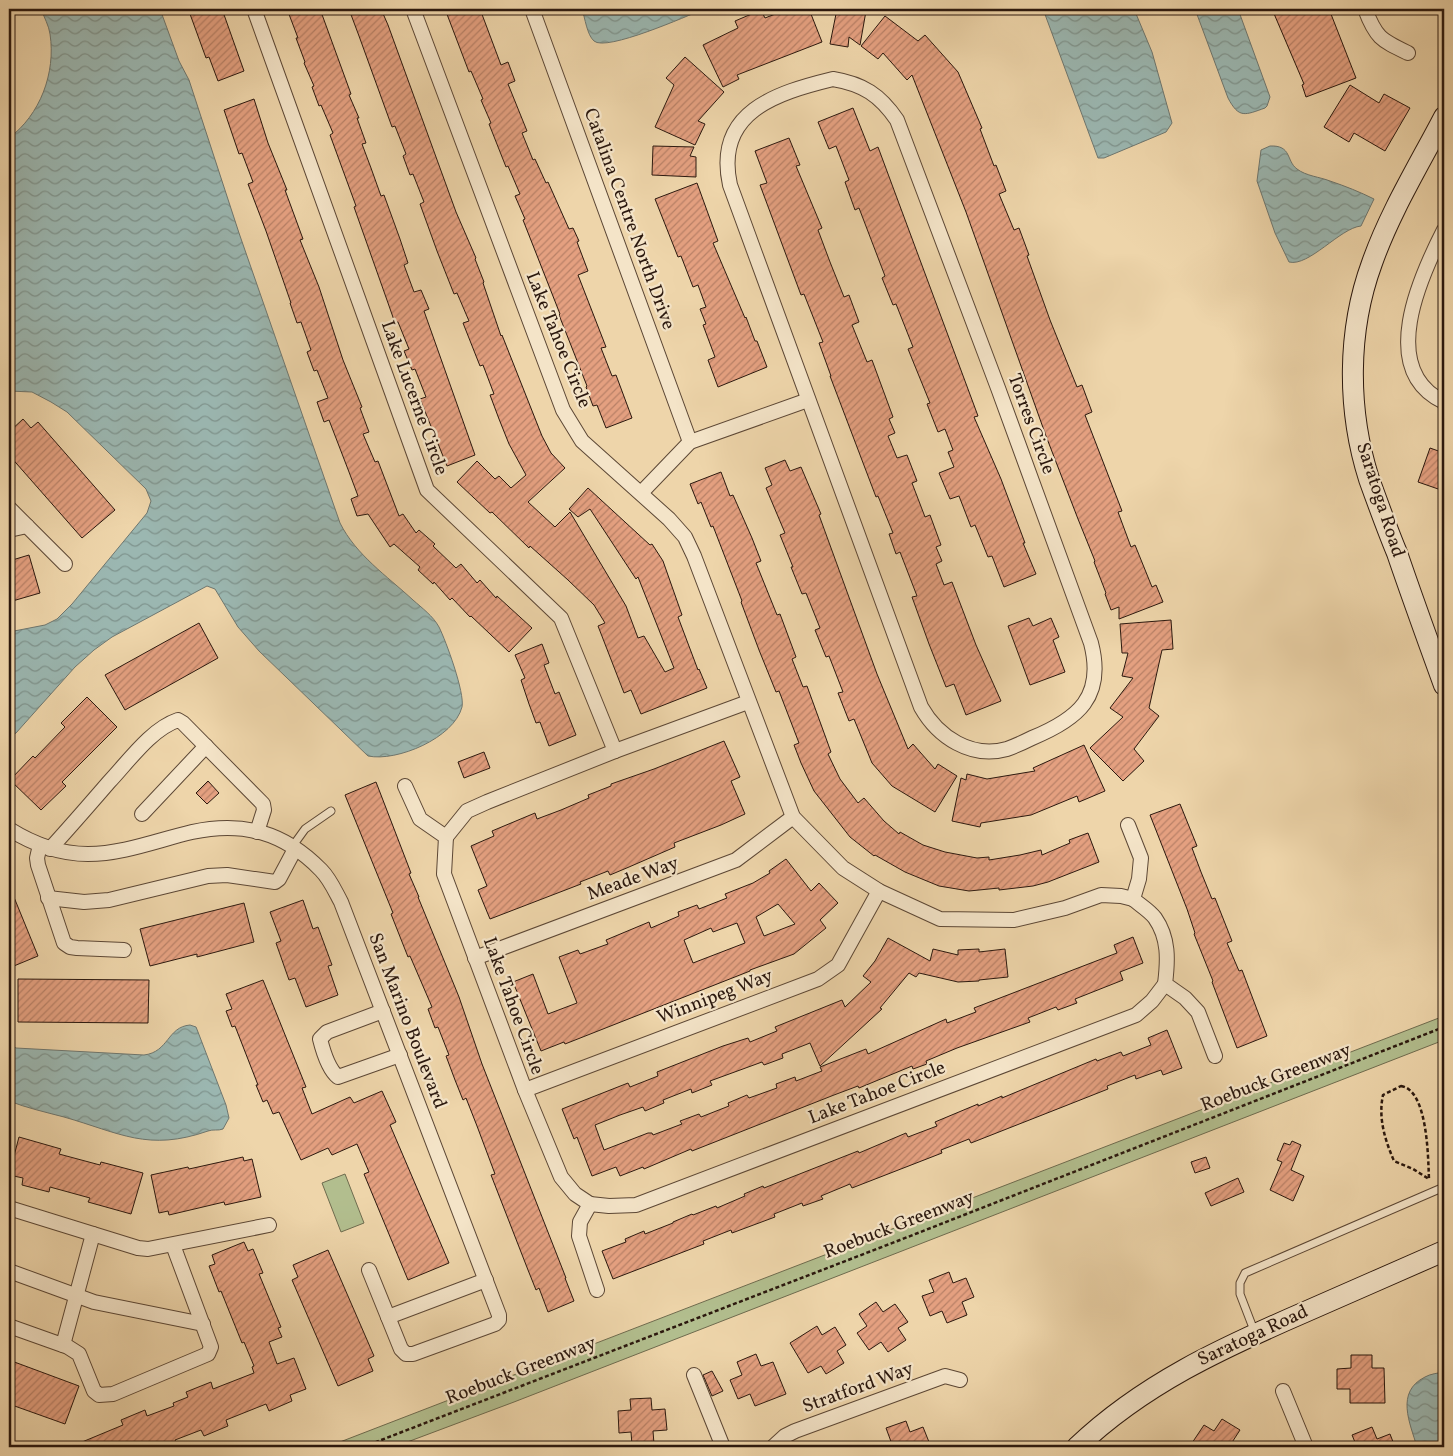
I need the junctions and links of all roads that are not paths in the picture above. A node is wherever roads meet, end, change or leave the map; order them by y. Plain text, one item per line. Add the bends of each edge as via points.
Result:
1 (254, 9) edge
2 (413, 9) edge
3 (532, 9) edge
4 (1365, 9) edge
5 (1408, 54) dead end
6 (1444, 117) edge
7 (1444, 230) edge
8 (808, 400) junction
9 (1444, 402) edge
10 (690, 442) junction
11 (640, 493) junction
12 (9, 508) edge
13 (27, 526) junction
14 (9, 530) edge
15 (65, 564) dead end
16 (1444, 685) edge
17 (748, 702) junction
18 (206, 746) junction
19 (615, 751) junction
20 (405, 786) dead end
21 (332, 811) dead end
22 (142, 814) dead end
23 (793, 817) junction
24 (1128, 824) dead end
25 (9, 829) edge
26 (257, 832) junction
27 (446, 837) junction
28 (45, 847) junction
29 (293, 848) junction
30 (879, 891) junction
31 (48, 898) junction
32 (1133, 899) junction
33 (124, 950) dead end
34 (475, 958) junction
35 (1165, 984) junction
36 (383, 1011) junction
37 (400, 1055) junction
38 (1215, 1056) dead end
39 (524, 1090) junction
40 (1444, 1187) edge
41 (590, 1204) junction
42 (9, 1208) edge
43 (269, 1225) dead end
44 (93, 1234) junction
45 (173, 1245) junction
46 (1444, 1251) edge
47 (369, 1270) dead end
48 (9, 1271) edge
49 (486, 1280) junction
50 (597, 1290) dead end
51 (76, 1296) junction
52 (388, 1317) junction
53 (203, 1324) junction
54 (9, 1326) edge
55 (1255, 1333) junction
56 (63, 1345) junction
57 (694, 1376) dead end
58 (960, 1380) dead end
59 (1283, 1391) dead end
60 (723, 1447) edge
61 (773, 1447) edge
62 (1077, 1447) edge
63 (1306, 1447) edge

1 - 19 street, Lake Lucerne Circle via 427,490 561,618
2 - 11 street, Lake Tahoe Circle via 562,410 582,441
3 - 10 street, Catalina Centre North Drive
4 - 5 street via 1376,34
6 - 16 street, Saratoga Road via 1386,228 1372,264 1361,300 1353,364 1355,412 1369,478
7 - 9 street via 1422,277 1407,346 1417,378
8 - 8 street, Torres Circle via 730,185 727,157 735,130 754,109 788,92 833,79 863,87 888,107 897,120 1078,607 1094,658 1095,673 1086,701 1065,723 1006,749 992,751 977,750 950,740 928,720
8 - 10 street
10 - 11 street
11 - 17 street, Lake Tahoe Circle via 685,536
12 - 13 street
13 - 14 street
13 - 15 street
17 - 19 street
17 - 23 street, Lake Tahoe Circle
18 - 22 street
18 - 26 street via 263,804
18 - 28 street via 183,723 178,720 170,722 144,744
19 - 27 street via 467,811
20 - 27 street via 420,819
21 - 29 lane via 305,829
23 - 30 street, Lake Tahoe Circle via 843,868
23 - 34 street, Meade Way via 736,860
24 - 32 street via 1141,858
25 - 28 street, San Marino Boulevard
26 - 28 street, San Marino Boulevard via 237,827 193,832 112,853 67,853
26 - 29 street, San Marino Boulevard
27 - 34 street, Lake Tahoe Circle via 444,874
28 - 31 street via 37,858
29 - 31 street via 279,879 270,883 227,875 208,876 109,900 84,902
29 - 36 street, San Marino Boulevard via 322,870 332,885
30 - 32 street, Lake Tahoe Circle via 940,919 1014,920 1065,908 1101,895
30 - 39 street, Winnipeg Way via 838,965 818,978
31 - 33 street via 64,943 77,948
32 - 35 street via 1154,917 1167,941
34 - 39 street, Lake Tahoe Circle
35 - 38 street via 1198,1012
35 - 41 street, Lake Tahoe Circle via 1136,1014 636,1205
36 - 37 street, San Marino Boulevard
36 - 37 street via 327,1032 320,1039 338,1077
37 - 49 street, San Marino Boulevard
39 - 41 street, Lake Tahoe Circle via 561,1177 575,1194
40 - 55 lane via 1246,1273 1240,1283 1240,1294
41 - 50 street via 580,1222 579,1236
42 - 44 street
43 - 45 street
44 - 45 street via 148,1250
44 - 51 street
45 - 53 street
46 - 55 street, Saratoga Road
47 - 52 street, San Marino Boulevard
48 - 51 street
49 - 52 street
49 - 52 street, San Marino Boulevard via 499,1315 495,1324 406,1354
51 - 53 street
51 - 56 street
53 - 56 street via 211,1347 208,1354 106,1396 94,1391 79,1354
54 - 56 street
55 - 62 street, Saratoga Road via 1152,1389
57 - 60 street
58 - 61 street, Stratford Way via 945,1376 795,1431
59 - 63 street

